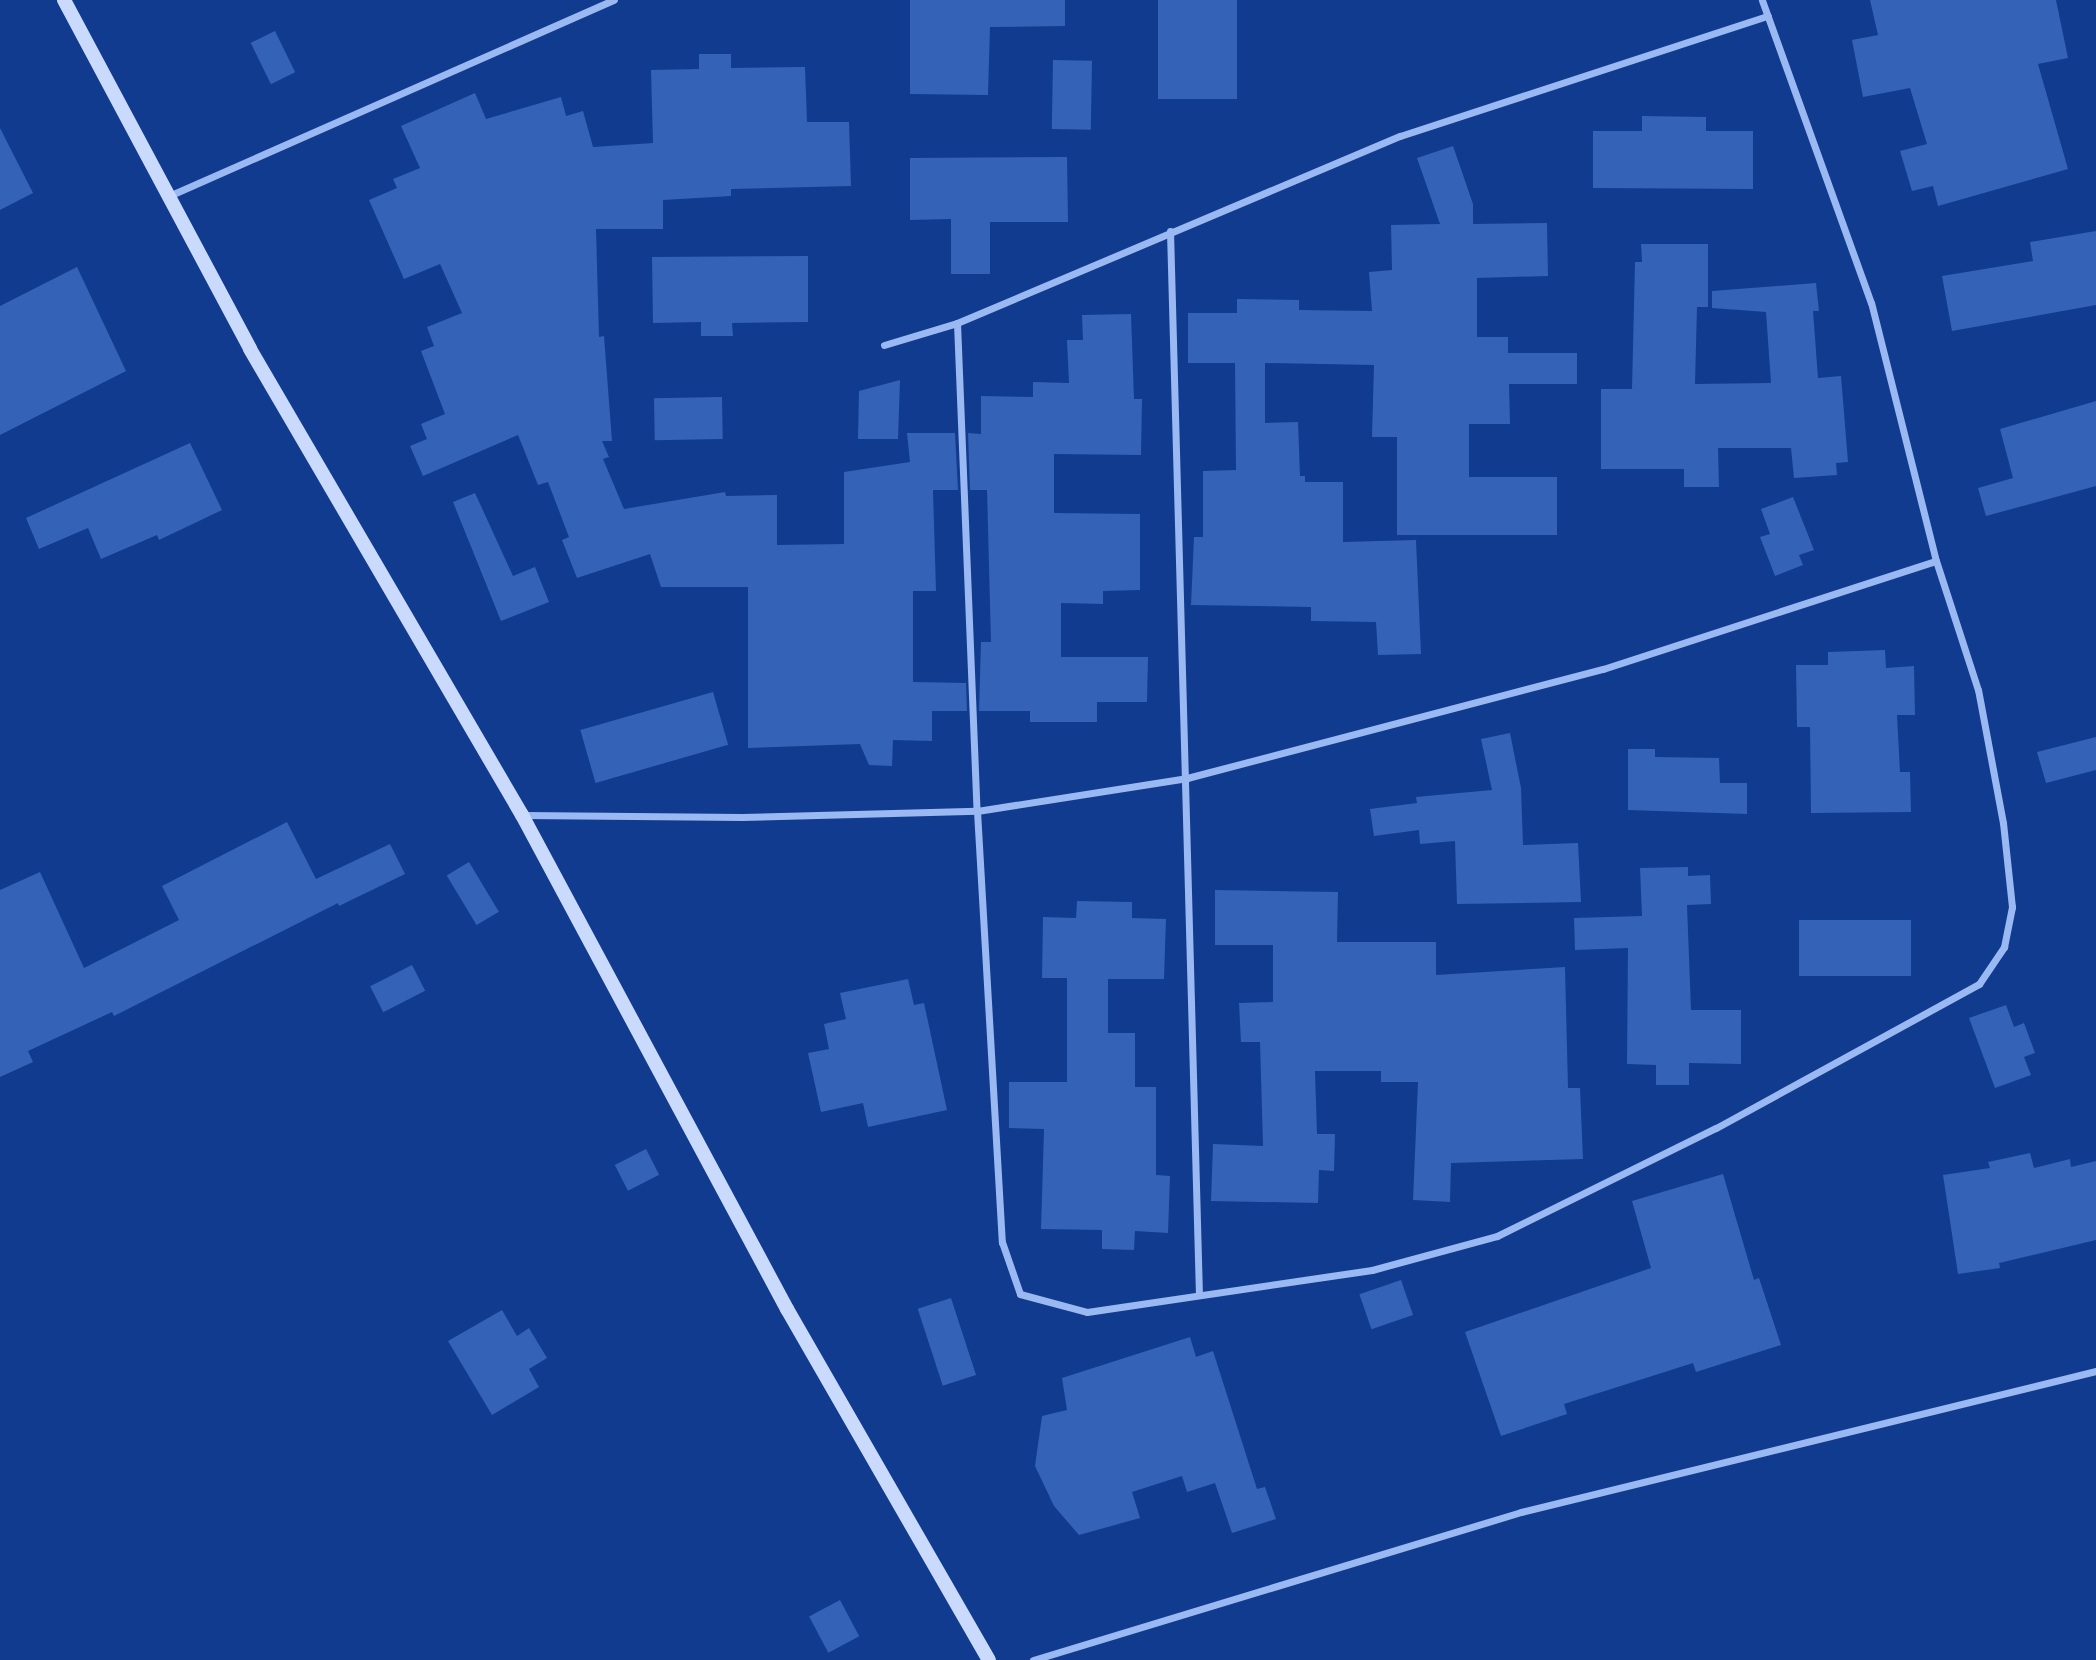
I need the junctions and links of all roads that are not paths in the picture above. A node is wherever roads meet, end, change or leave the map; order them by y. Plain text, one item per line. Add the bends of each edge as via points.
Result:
1 (64, 0) edge
2 (614, 0) edge
3 (1762, 0) edge
4 (1768, 16) junction
5 (171, 195) junction
6 (1170, 231) junction
7 (957, 323) junction
8 (884, 345) dead end
9 (1936, 561) junction
10 (1187, 778) junction
11 (977, 811) junction
12 (522, 815) junction
13 (1199, 1295) junction
14 (2096, 1371) edge
15 (989, 1660) edge
16 (1033, 1660) edge

1 - 5 street
2 - 5 street
3 - 4 street
4 - 6 street via 1400,136
4 - 9 street via 1871,303
5 - 12 street via 250,349
6 - 7 street
6 - 10 street
7 - 8 street
7 - 11 street
9 - 10 street via 1603,669
9 - 13 street via 1978,690 2003,823 2012,907 2004,947 1979,984 1716,1128 1497,1236 1373,1270
10 - 11 street
10 - 13 street
11 - 12 street via 742,817
11 - 13 street via 1002,1242 1020,1294 1087,1312
12 - 15 street via 787,1309
14 - 16 street via 1521,1512

